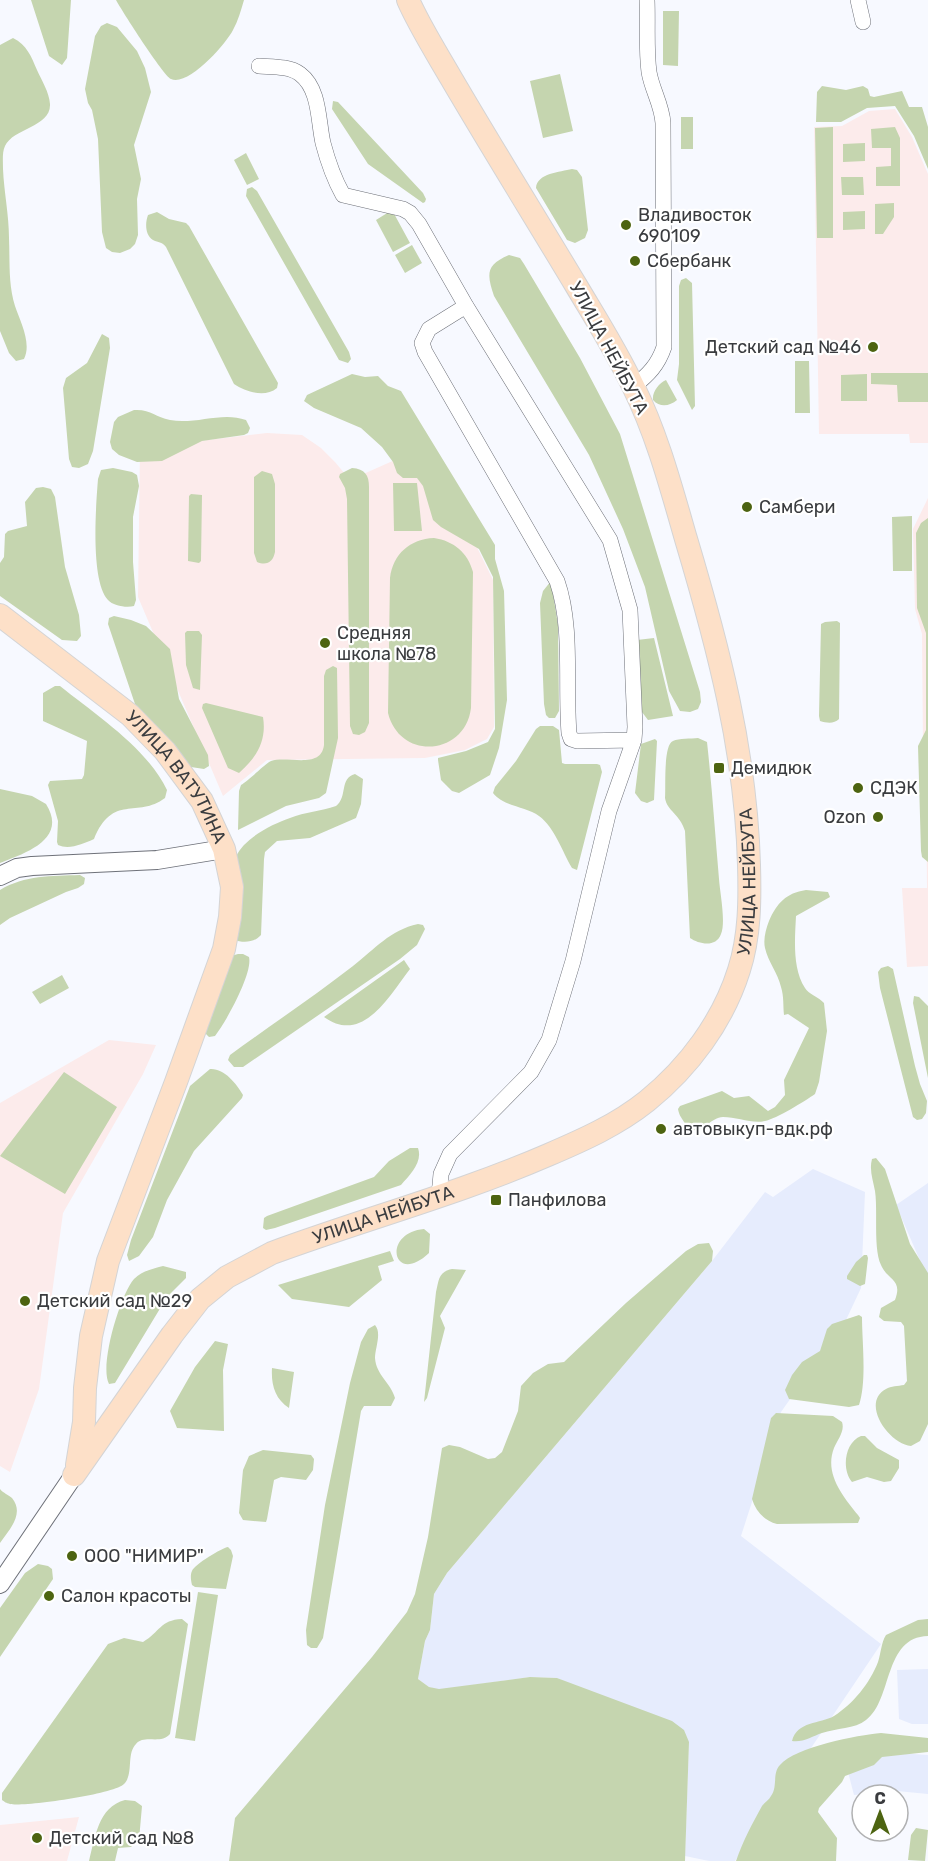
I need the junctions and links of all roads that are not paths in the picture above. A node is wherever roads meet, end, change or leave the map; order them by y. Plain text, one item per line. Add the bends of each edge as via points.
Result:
1 (408, 0) edge
2 (647, 0) edge
3 (858, 0) edge
4 (863, 22) dead end
5 (260, 66) dead end
6 (466, 306) junction
7 (634, 386) junction
8 (0, 615) edge
9 (634, 740) junction
10 (224, 849) junction
11 (0, 876) edge
12 (439, 1196) junction
13 (74, 1475) junction
14 (0, 1584) edge

1 - 7 main road, УЛИЦА НЕЙБУТА
2 - 7 street via 649,69 663,123 664,347 657,364
3 - 4 street
5 - 6 street via 292,70 304,78 312,89 324,144 343,195 410,213
6 - 9 street via 610,540 630,610
6 - 9 street via 429,329 422,343 557,581 565,622 571,739
7 - 12 main road, УЛИЦА НЕЙБУТА via 684,530 719,651 735,724 748,827 747,937 740,969 717,1023 685,1064 649,1100 596,1134
8 - 10 main road, УЛИЦА ВАТУТИНА via 130,715 165,751 202,801
9 - 12 street via 609,811 573,961 549,1040 531,1072 450,1154 441,1174
10 - 11 street, УЛИЦА ВАТУТИНА via 157,860 32,866
10 - 13 main road, УЛИЦА НЕЙБУТА via 232,887 224,949 108,1262 91,1336 80,1451
12 - 13 main road, УЛИЦА НЕЙБУТА via 272,1253 217,1284 172,1335
13 - 14 street, УЛИЦА НЕЙБУТА

